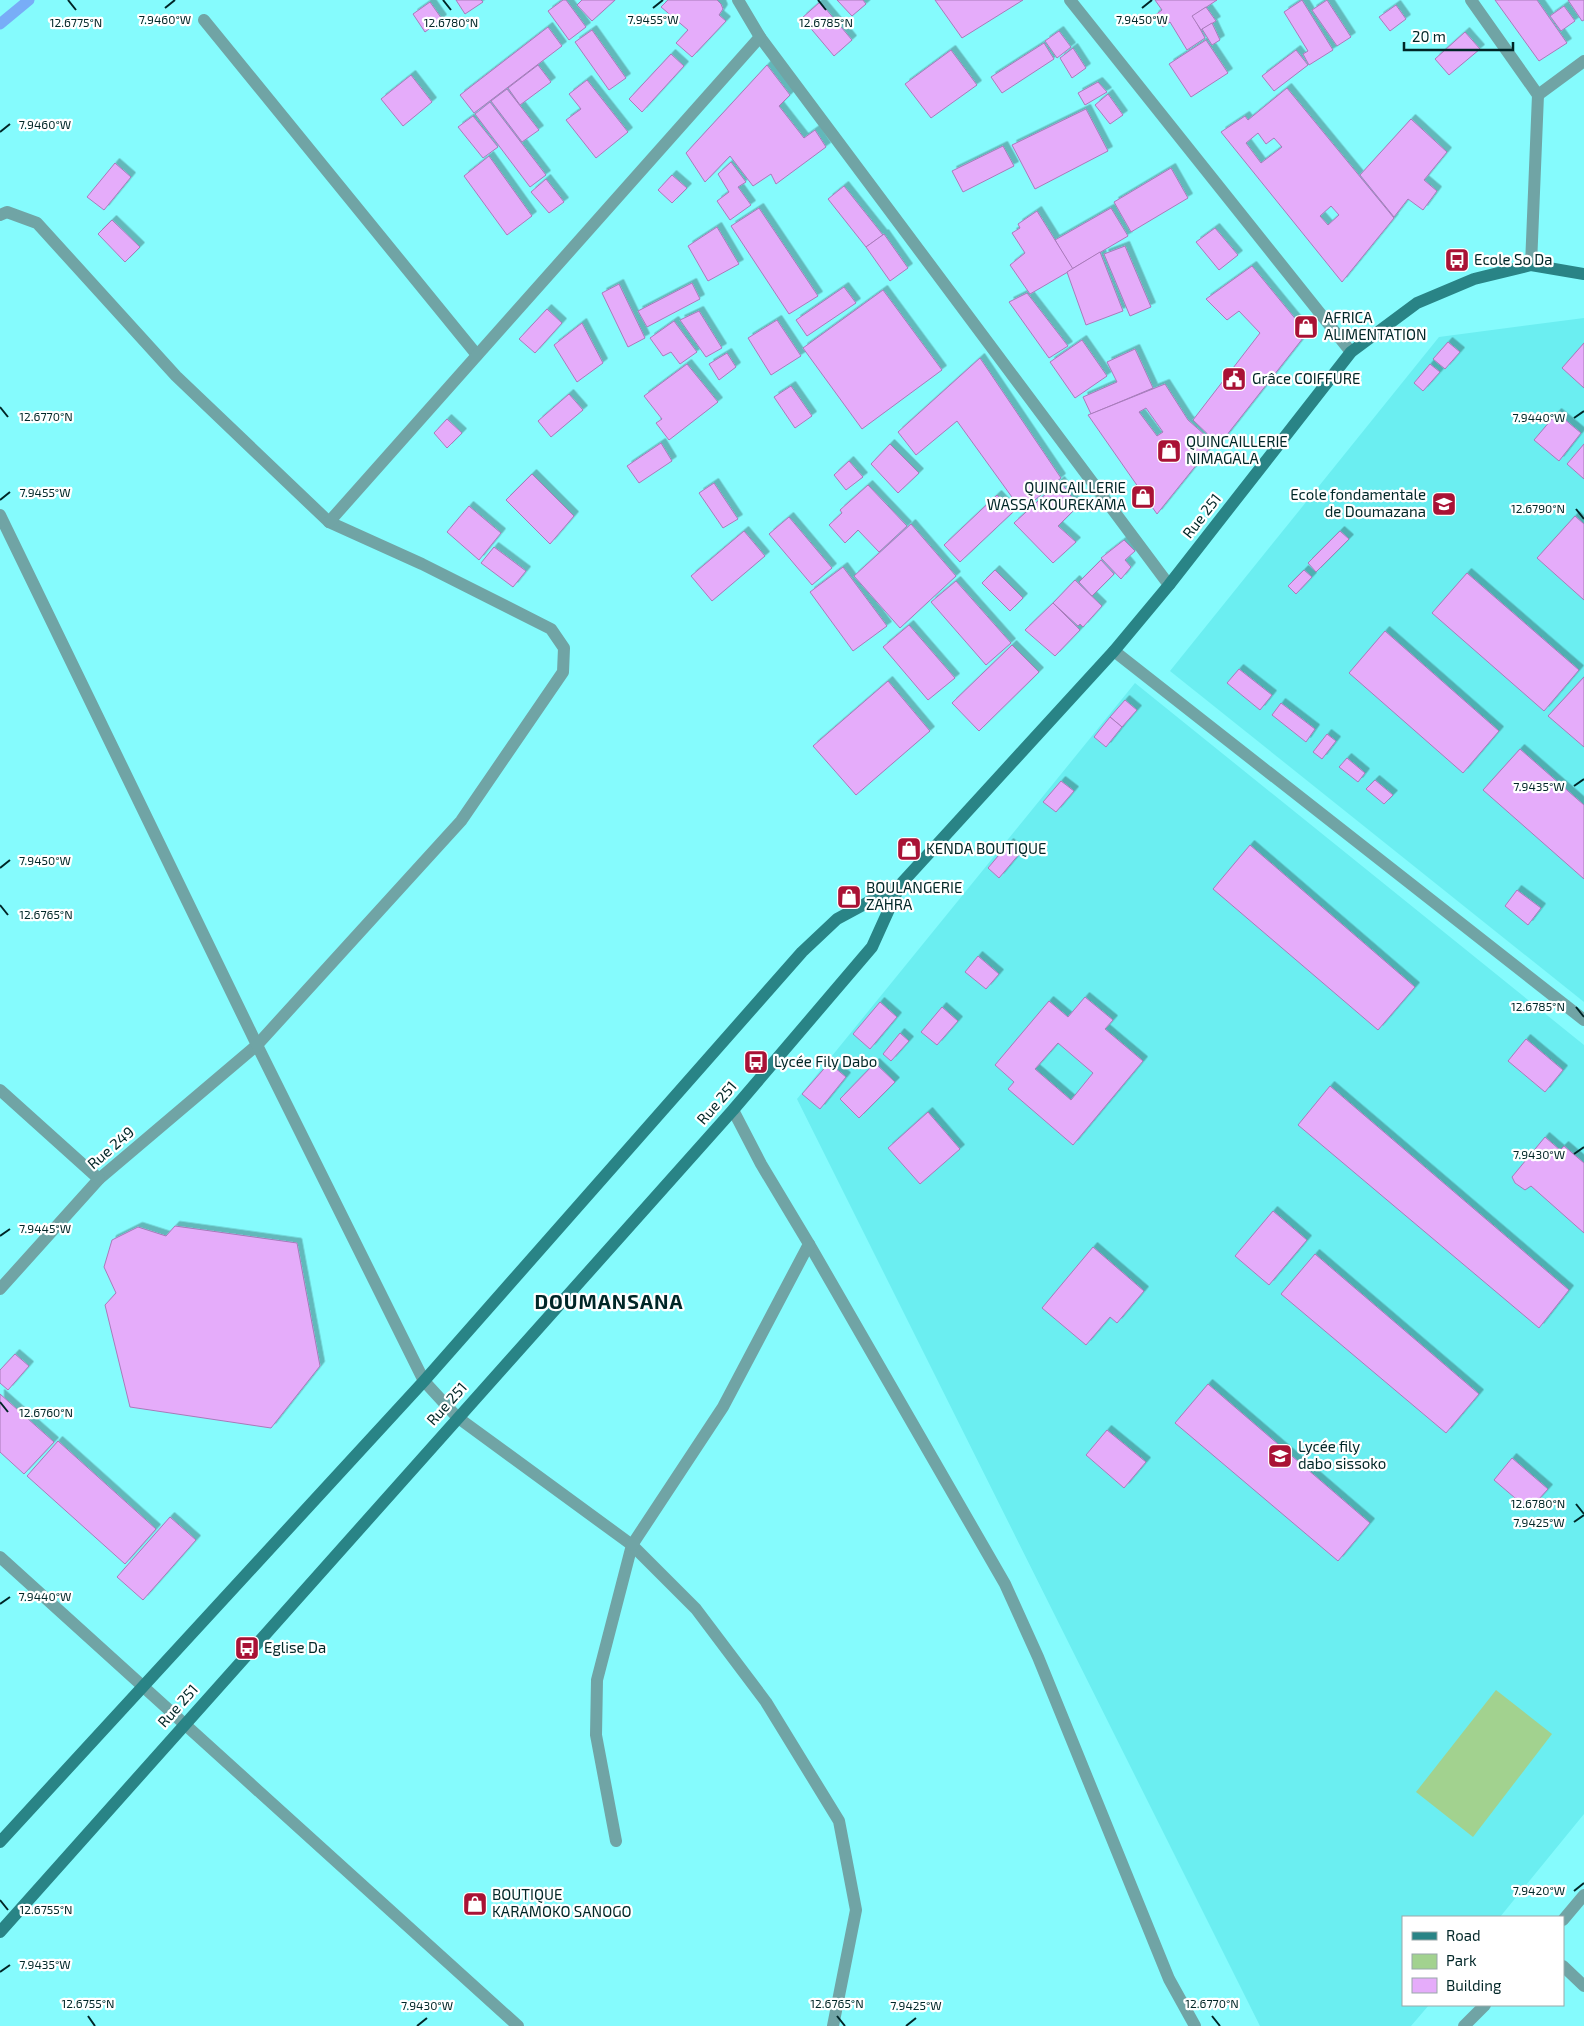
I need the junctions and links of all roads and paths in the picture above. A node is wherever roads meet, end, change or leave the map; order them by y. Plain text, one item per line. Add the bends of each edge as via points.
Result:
1 (738, 0) edge
2 (1070, 0) edge
3 (1471, 0) edge
4 (204, 20) dead end
5 (760, 37) junction
6 (1584, 60) edge
7 (1538, 95) junction
8 (0, 215) edge
9 (1531, 265) junction
10 (1584, 274) edge
11 (1351, 352) junction
12 (477, 355) junction
13 (0, 515) edge
14 (329, 522) junction
15 (1169, 585) junction
16 (1114, 651) junction
17 (900, 885) junction
18 (1584, 1020) edge
19 (257, 1045) junction
20 (0, 1090) edge
21 (733, 1110) junction
22 (99, 1179) junction
23 (809, 1244) junction
24 (0, 1289) edge
25 (424, 1380) junction
26 (457, 1418) junction
27 (632, 1545) junction
28 (0, 1557) edge
29 (142, 1685) junction
30 (185, 1723) junction
31 (616, 1841) dead end
32 (0, 1842) edge
33 (1584, 1895) edge
34 (1564, 1919) edge
35 (0, 1932) edge
36 (1564, 1967) edge
37 (1584, 1986) edge
38 (1484, 2006) edge
39 (518, 2026) edge
40 (833, 2026) edge
41 (1195, 2026) edge
42 (1464, 2026) edge

1 - 5 street
2 - 11 street
3 - 7 street
4 - 12 street
5 - 12 street
5 - 15 street
6 - 7 street
7 - 9 street
8 - 14 street, Rue 249 via 7,212 37,223 176,376
9 - 10 main road, Rue 251
9 - 11 main road, Rue 251 via 1474,279 1417,303
11 - 15 main road, Rue 251
12 - 14 street
13 - 19 street
14 - 19 street, Rue 249 via 422,564 551,629 564,648 563,672 461,821
15 - 16 main road, Rue 251
16 - 17 main road, Rue 251
16 - 18 street
17 - 21 main road, Rue 251 via 872,947
17 - 25 main road, Rue 251 via 838,919 802,952
19 - 22 street, Rue 249
19 - 25 street
20 - 22 street
21 - 23 street via 760,1164
21 - 26 main road, Rue 251
22 - 24 street, Rue 249
23 - 27 street via 723,1407
23 - 41 street via 1005,1584 1170,1979
25 - 26 street
25 - 29 main road, Rue 251
26 - 27 street
26 - 30 main road, Rue 251
27 - 31 street via 597,1680 596,1735
27 - 40 street via 696,1609 766,1702 839,1820 856,1910
28 - 29 street
29 - 30 street
29 - 32 main road, Rue 251
30 - 35 main road, Rue 251
30 - 39 street
33 - 34 street
36 - 37 street
38 - 42 street

